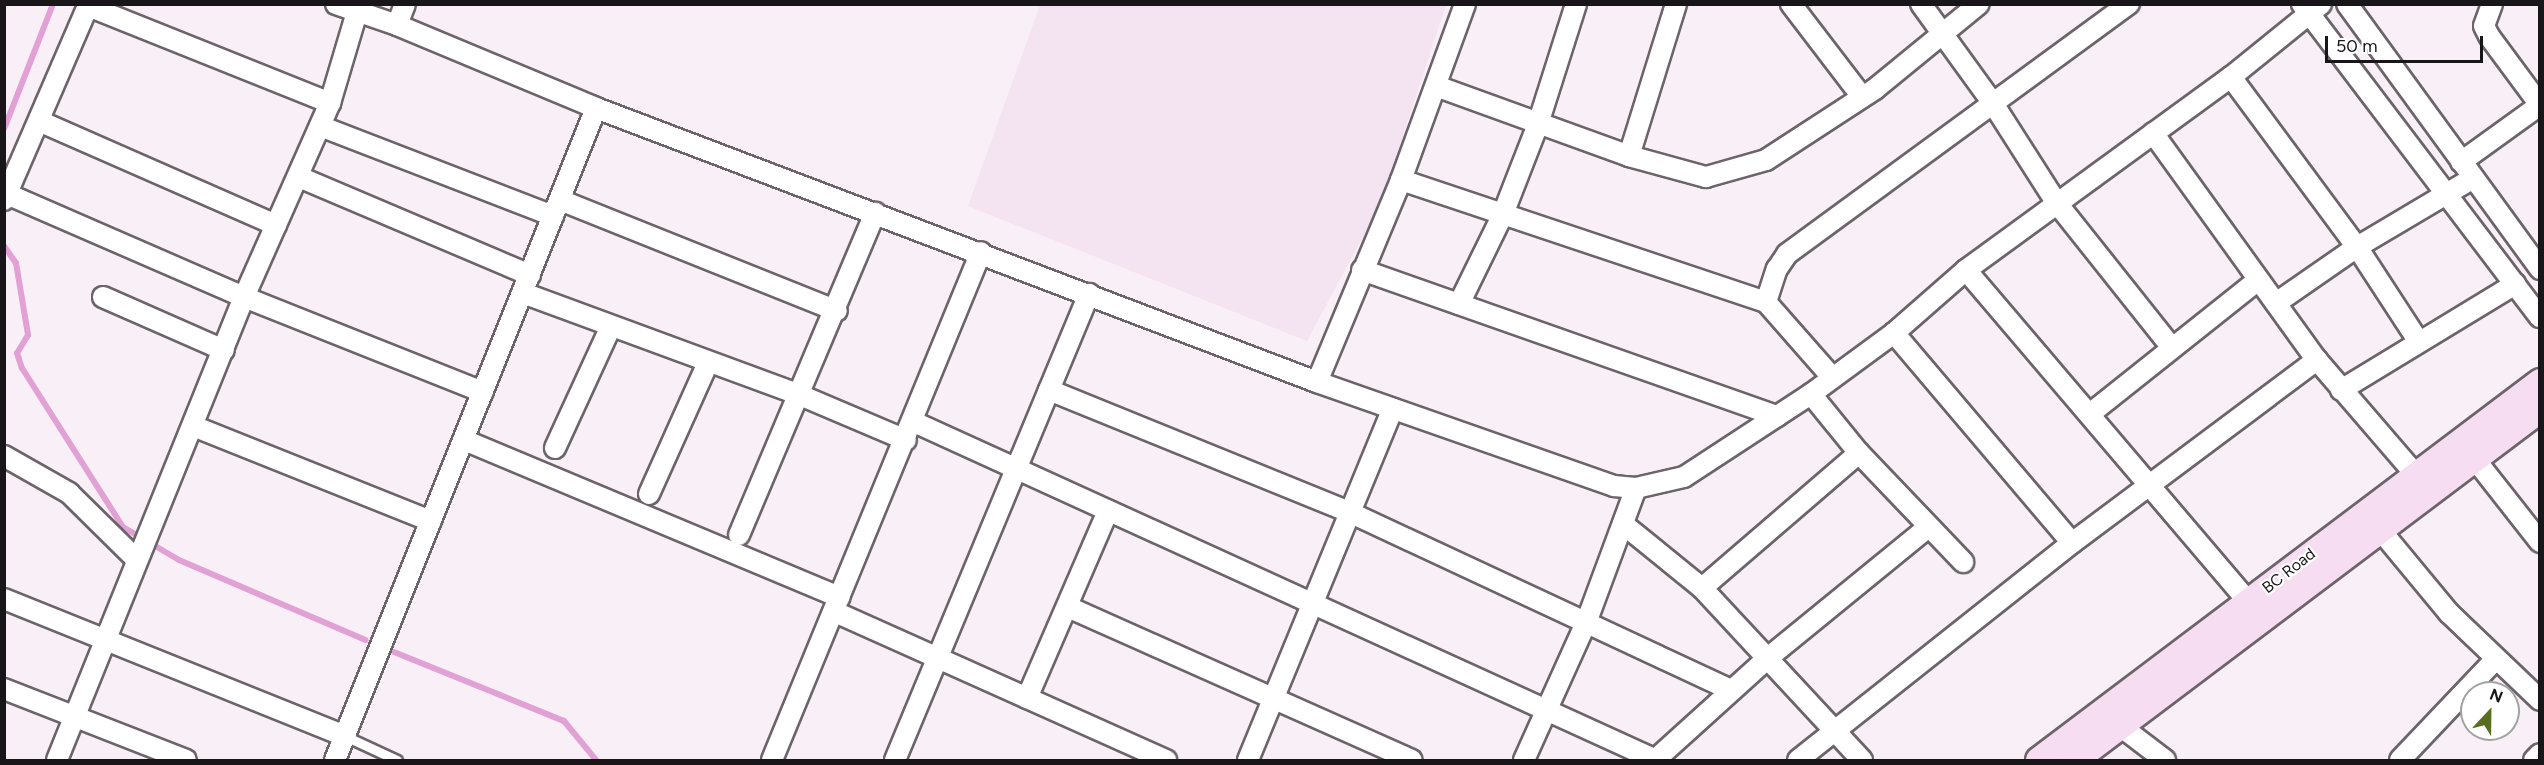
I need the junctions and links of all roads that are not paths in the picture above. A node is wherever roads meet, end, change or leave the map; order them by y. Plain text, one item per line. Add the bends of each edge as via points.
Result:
1 (336, 4) edge
2 (405, 4) edge
3 (1465, 4) edge
4 (1576, 4) edge
5 (1676, 4) edge
6 (1791, 4) edge
7 (1921, 4) edge
8 (1979, 4) edge
9 (2129, 4) edge
10 (2347, 4) edge
11 (2492, 4) edge
12 (89, 5) edge
13 (2311, 8) edge
14 (357, 12) junction
15 (397, 25) junction
16 (1942, 33) junction
17 (2231, 76) junction
18 (1436, 86) junction
19 (1862, 97) junction
20 (330, 103) junction
21 (1994, 105) junction
22 (2540, 105) edge
23 (597, 108) junction
24 (39, 121) junction
25 (1538, 124) junction
26 (320, 126) junction
27 (2152, 133) junction
28 (1629, 156) junction
29 (2467, 170) junction
30 (299, 177) junction
31 (1401, 180) junction
32 (2445, 192) junction
33 (6, 197) edge
34 (2056, 202) junction
35 (556, 208) junction
36 (875, 213) junction
37 (1503, 214) junction
38 (276, 225) junction
39 (2357, 247) junction
40 (981, 252) junction
41 (2538, 266) edge
42 (1362, 270) junction
43 (1966, 270) junction
44 (2258, 280) junction
45 (526, 284) junction
46 (2515, 284) junction
47 (1089, 294) junction
48 (103, 297) dead end
49 (244, 297) junction
50 (1766, 302) junction
51 (2276, 303) junction
52 (1460, 304) junction
53 (837, 311) junction
54 (2540, 317) edge
55 (611, 326) junction
56 (1894, 333) junction
57 (2419, 342) junction
58 (2172, 348) junction
59 (224, 350) junction
60 (2317, 360) junction
61 (708, 363) junction
62 (1832, 377) junction
63 (1317, 382) junction
64 (2540, 382) edge
65 (1049, 390) junction
66 (2341, 390) junction
67 (483, 392) junction
68 (1812, 394) junction
69 (800, 395) junction
70 (2540, 408) edge
71 (1393, 409) junction
72 (2091, 413) junction
73 (1777, 416) junction
74 (193, 426) junction
75 (910, 431) junction
76 (464, 440) junction
77 (555, 448) dead end
78 (1859, 453) junction
79 (4, 456) edge
80 (2474, 458) junction
81 (1017, 472) junction
82 (2416, 475) junction
83 (2151, 487) junction
84 (1636, 488) junction
85 (650, 494) dead end
86 (1108, 511) junction
87 (1349, 512) junction
88 (2372, 520) junction
89 (431, 521) junction
90 (1623, 524) junction
91 (1927, 528) junction
92 (739, 535) dead end
93 (2540, 542) edge
94 (2072, 543) junction
95 (139, 555) junction
96 (1963, 562) dead end
97 (1702, 588) junction
98 (4, 599) edge
99 (2249, 602) junction
100 (1313, 603) junction
101 (838, 605) junction
102 (1068, 607) junction
103 (1586, 623) junction
104 (108, 641) junction
105 (1769, 657) junction
106 (939, 658) junction
107 (2496, 659) junction
108 (4, 688) edge
109 (1731, 690) junction
110 (1027, 698) junction
111 (1275, 700) junction
112 (2540, 700) edge
113 (1546, 710) junction
114 (77, 717) junction
115 (2120, 725) junction
116 (1836, 731) junction
117 (345, 736) junction
118 (2540, 754) edge
119 (901, 759) edge
120 (57, 760) edge
121 (186, 760) edge
122 (335, 760) edge
123 (397, 760) edge
124 (772, 760) edge
125 (1166, 760) edge
126 (1248, 760) edge
127 (1412, 760) edge
128 (1524, 760) edge
129 (1655, 760) edge
130 (1798, 760) edge
131 (1862, 760) edge
132 (2039, 760) edge
133 (2073, 760) edge
134 (2165, 760) edge
135 (2400, 760) edge
136 (2534, 760) edge

1 - 14 street
2 - 15 street
3 - 18 street
4 - 25 street
5 - 28 street
6 - 19 street
7 - 16 street
8 - 16 street
9 - 21 street
10 - 29 street
11 - 22 street via 2484,26
12 - 20 street
12 - 24 street
13 - 17 street
13 - 32 street
14 - 15 street
14 - 20 street
15 - 23 street
16 - 19 street
16 - 21 street
17 - 27 street
17 - 39 street
18 - 25 street
18 - 31 street
19 - 28 street via 1766,160 1732,172 1706,177
20 - 26 street
21 - 34 street
21 - 50 street via 1787,254
22 - 29 street
23 - 35 street
23 - 36 street
24 - 33 street
24 - 38 street
25 - 28 street
25 - 37 street
26 - 30 street
26 - 35 street
27 - 34 street
27 - 44 street
29 - 32 street
29 - 41 street
30 - 38 street
30 - 45 street
31 - 37 street
31 - 42 street
32 - 39 street
32 - 46 street
33 - 49 street
34 - 43 street
34 - 58 street
35 - 45 street
35 - 53 street
36 - 40 street
36 - 53 street
37 - 50 street
37 - 52 street
38 - 49 street
39 - 51 street
39 - 57 street
40 - 47 street
40 - 75 street
42 - 52 street
42 - 63 street
43 - 56 street
43 - 72 street
44 - 51 street
44 - 58 street
45 - 55 street
45 - 67 street
46 - 54 street
46 - 57 street
47 - 63 street
47 - 65 street
48 - 59 street
49 - 59 street
49 - 67 street
50 - 62 street
51 - 60 street
52 - 73 street
53 - 69 street
55 - 61 street
55 - 77 street
56 - 62 street
56 - 94 street
57 - 66 street
58 - 72 street
59 - 74 street
60 - 66 street
60 - 83 street
61 - 69 street
61 - 85 street
62 - 68 street
63 - 71 street
64 - 82 street, BC Road
65 - 81 street
65 - 87 street
66 - 82 street
67 - 76 street
68 - 73 street
68 - 78 street
69 - 75 street
69 - 92 street
70 - 80 street
71 - 84 street via 1614,486
71 - 87 street
72 - 83 street
73 - 84 street via 1684,477
74 - 89 street
74 - 95 street
75 - 81 street
75 - 101 street
76 - 89 street
76 - 101 street
78 - 91 street
78 - 97 street
79 - 95 street via 69,493
80 - 88 street
80 - 93 street
81 - 86 street
81 - 106 street
82 - 88 street, BC Road
83 - 94 street
83 - 99 street
84 - 90 street
86 - 100 street
86 - 102 street
87 - 100 street
87 - 103 street
88 - 99 street, BC Road
88 - 107 street via 2449,613
88 - 115 street
89 - 117 street
90 - 97 street
90 - 103 street
91 - 96 street
91 - 105 street
94 - 116 street
95 - 104 street
97 - 105 street
98 - 104 street
99 - 132 street, BC Road
100 - 111 street
100 - 113 street
101 - 106 street
101 - 124 street
102 - 110 street
102 - 111 street
103 - 109 street
103 - 113 street
104 - 114 street
104 - 117 street
105 - 109 street
105 - 116 street
106 - 110 street
106 - 119 street
107 - 112 street
107 - 135 street
108 - 114 street
109 - 129 street
110 - 125 street
111 - 126 street
111 - 127 street
113 - 128 street
113 - 129 street
114 - 120 street
114 - 121 street
115 - 133 street
115 - 134 street
116 - 130 street
116 - 131 street
117 - 122 street
117 - 123 lane
118 - 136 street

